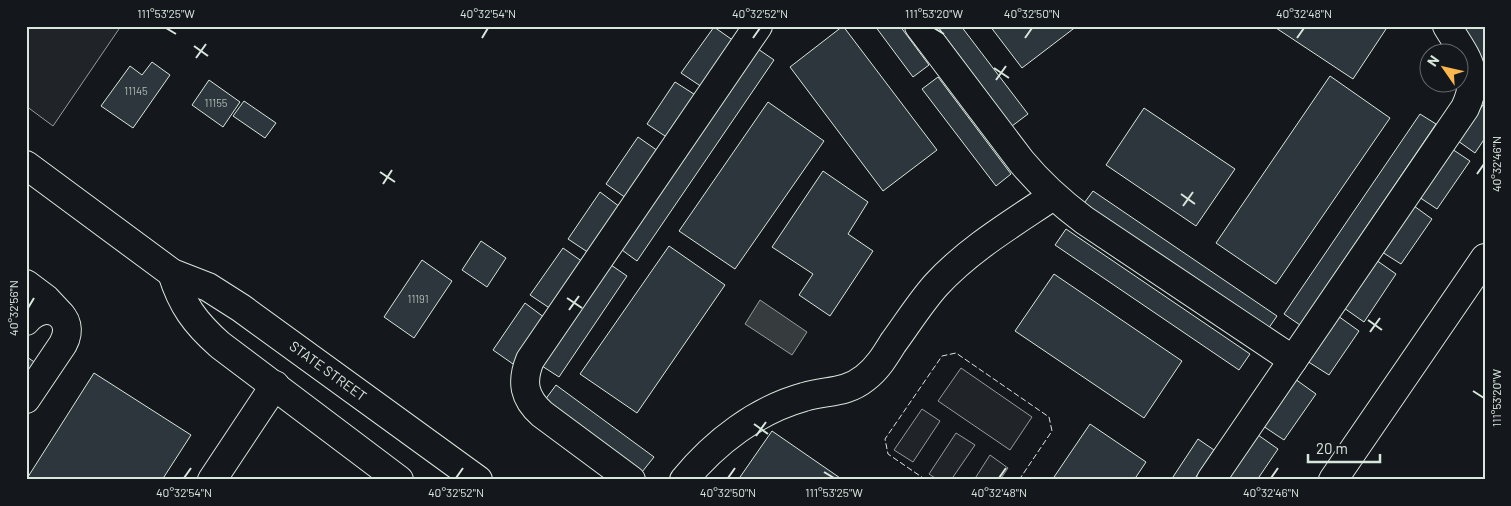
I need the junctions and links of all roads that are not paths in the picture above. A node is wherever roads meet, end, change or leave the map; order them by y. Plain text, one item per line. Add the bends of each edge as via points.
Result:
1 (758, 26) edge
2 (919, 26) edge
3 (1447, 26) edge
4 (27, 166) edge
5 (1053, 196) junction
6 (1485, 258) edge
7 (172, 273) junction
8 (26, 284) edge
9 (26, 321) edge
10 (64, 326) junction
11 (1293, 360) junction
12 (26, 376) edge
13 (275, 385) junction
14 (26, 399) edge
15 (212, 480) edge
16 (399, 480) edge
17 (478, 480) edge
18 (631, 480) edge
19 (684, 480) edge
20 (1211, 480) edge
21 (1333, 480) edge

1 - 18 main road via 526,370 526,390 534,408
2 - 5 main road via 1021,161
3 - 11 main road via 1471,69 1470,98
4 - 7 main road, STATE STREET
5 - 11 main road
5 - 19 main road via 950,270 872,372 862,380 839,391 806,396 773,408 720,444
6 - 21 main road
7 - 13 main road via 182,301 204,330
7 - 17 main road, STATE STREET via 208,287 233,302
8 - 10 main road via 46,299
9 - 10 main road via 40,310 47,309 54,311
10 - 12 main road
10 - 14 main road
11 - 20 main road
13 - 15 main road
13 - 16 main road

